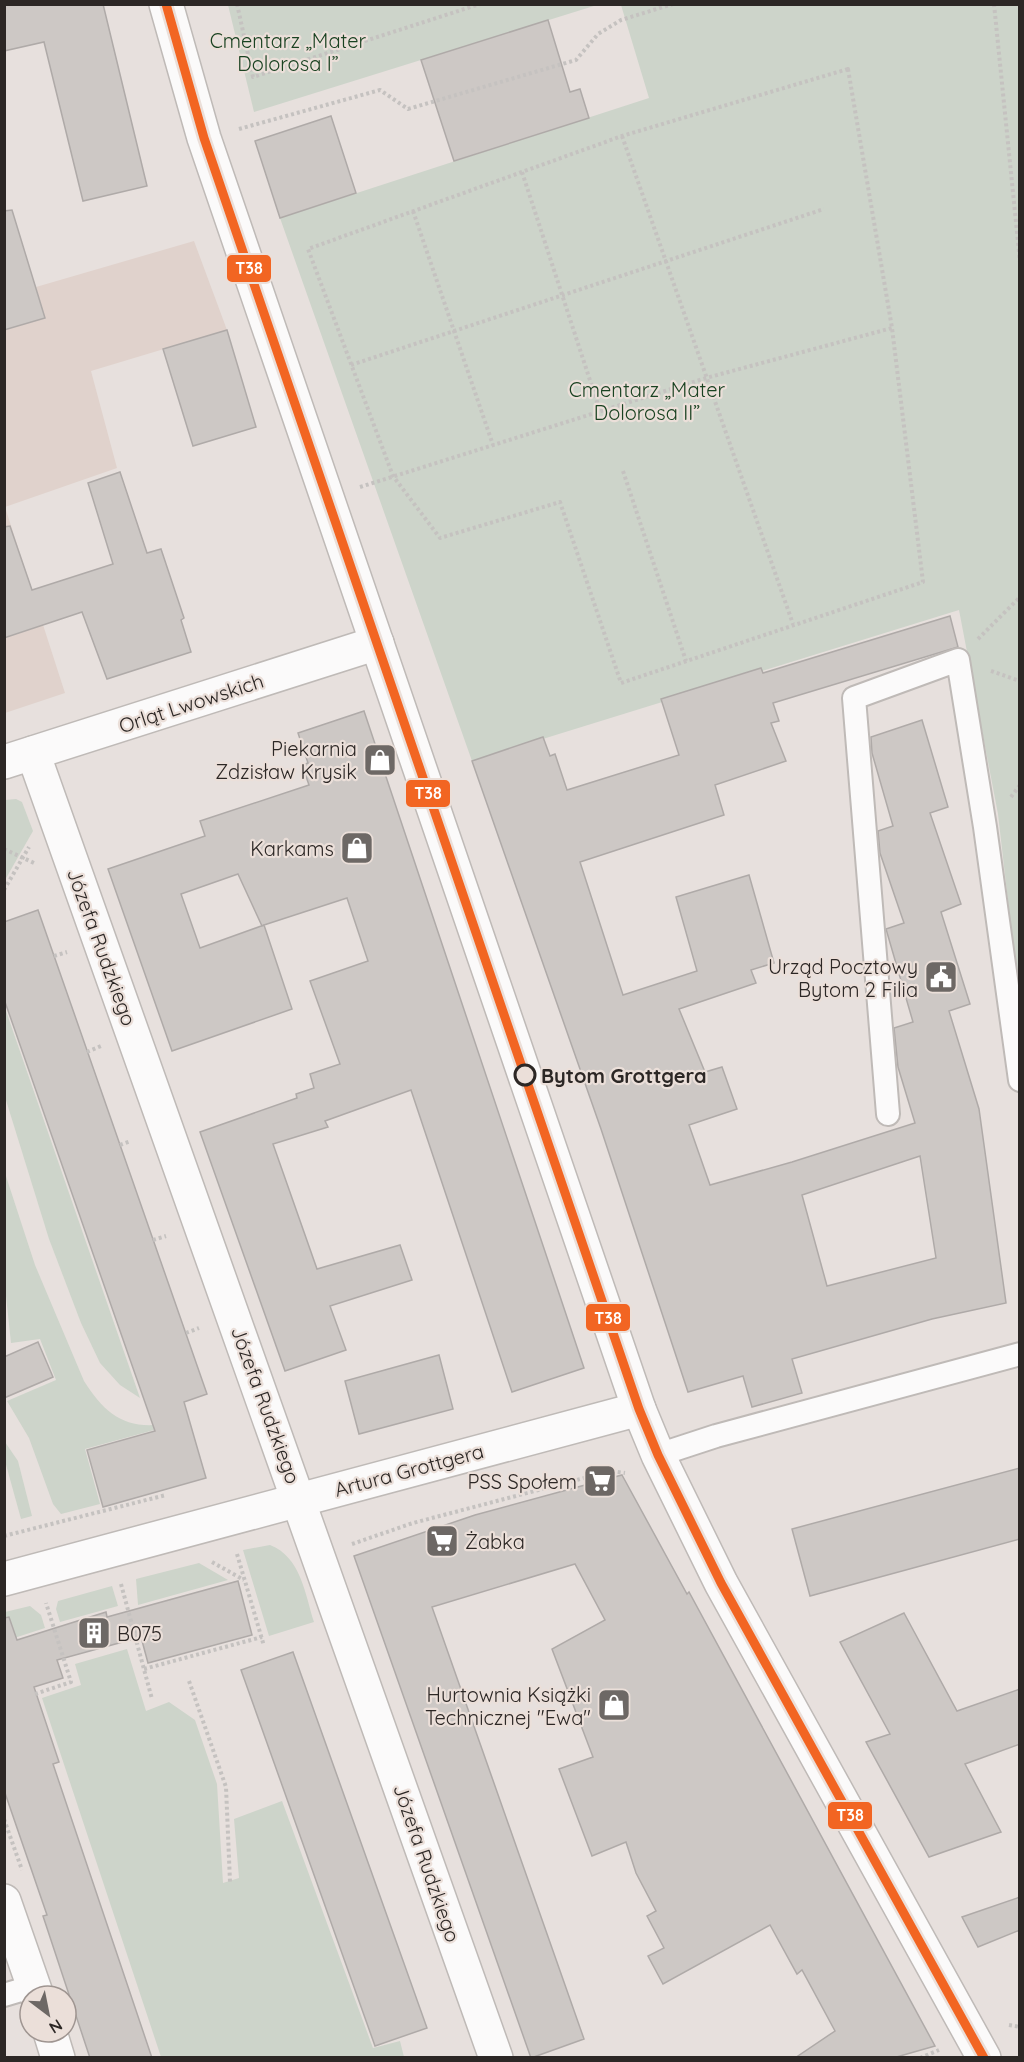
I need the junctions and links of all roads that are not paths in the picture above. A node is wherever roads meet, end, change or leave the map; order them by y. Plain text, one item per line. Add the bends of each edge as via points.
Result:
1 (166, 4) edge
2 (377, 643) junction
3 (19, 758) edge
4 (1020, 1080) edge
5 (888, 1114) dead end
6 (1020, 1354) edge
7 (639, 1409) junction
8 (658, 1455) junction
9 (299, 1499) junction
10 (4, 1579) edge
11 (4, 1901) edge
12 (23, 1984) edge
13 (496, 2058) edge
14 (984, 2058) edge

1 - 2 street via 204,138
2 - 3 street, Orląt Lwowskich
2 - 7 street
3 - 9 street, Józefa Rudzkiego
4 - 5 lane via 958,660 854,698
6 - 8 lane
7 - 8 street
7 - 9 street, Artura Grottgera
8 - 14 street via 722,1583
9 - 10 street, Artura Grottgera
9 - 13 street, Józefa Rudzkiego
11 - 12 street

